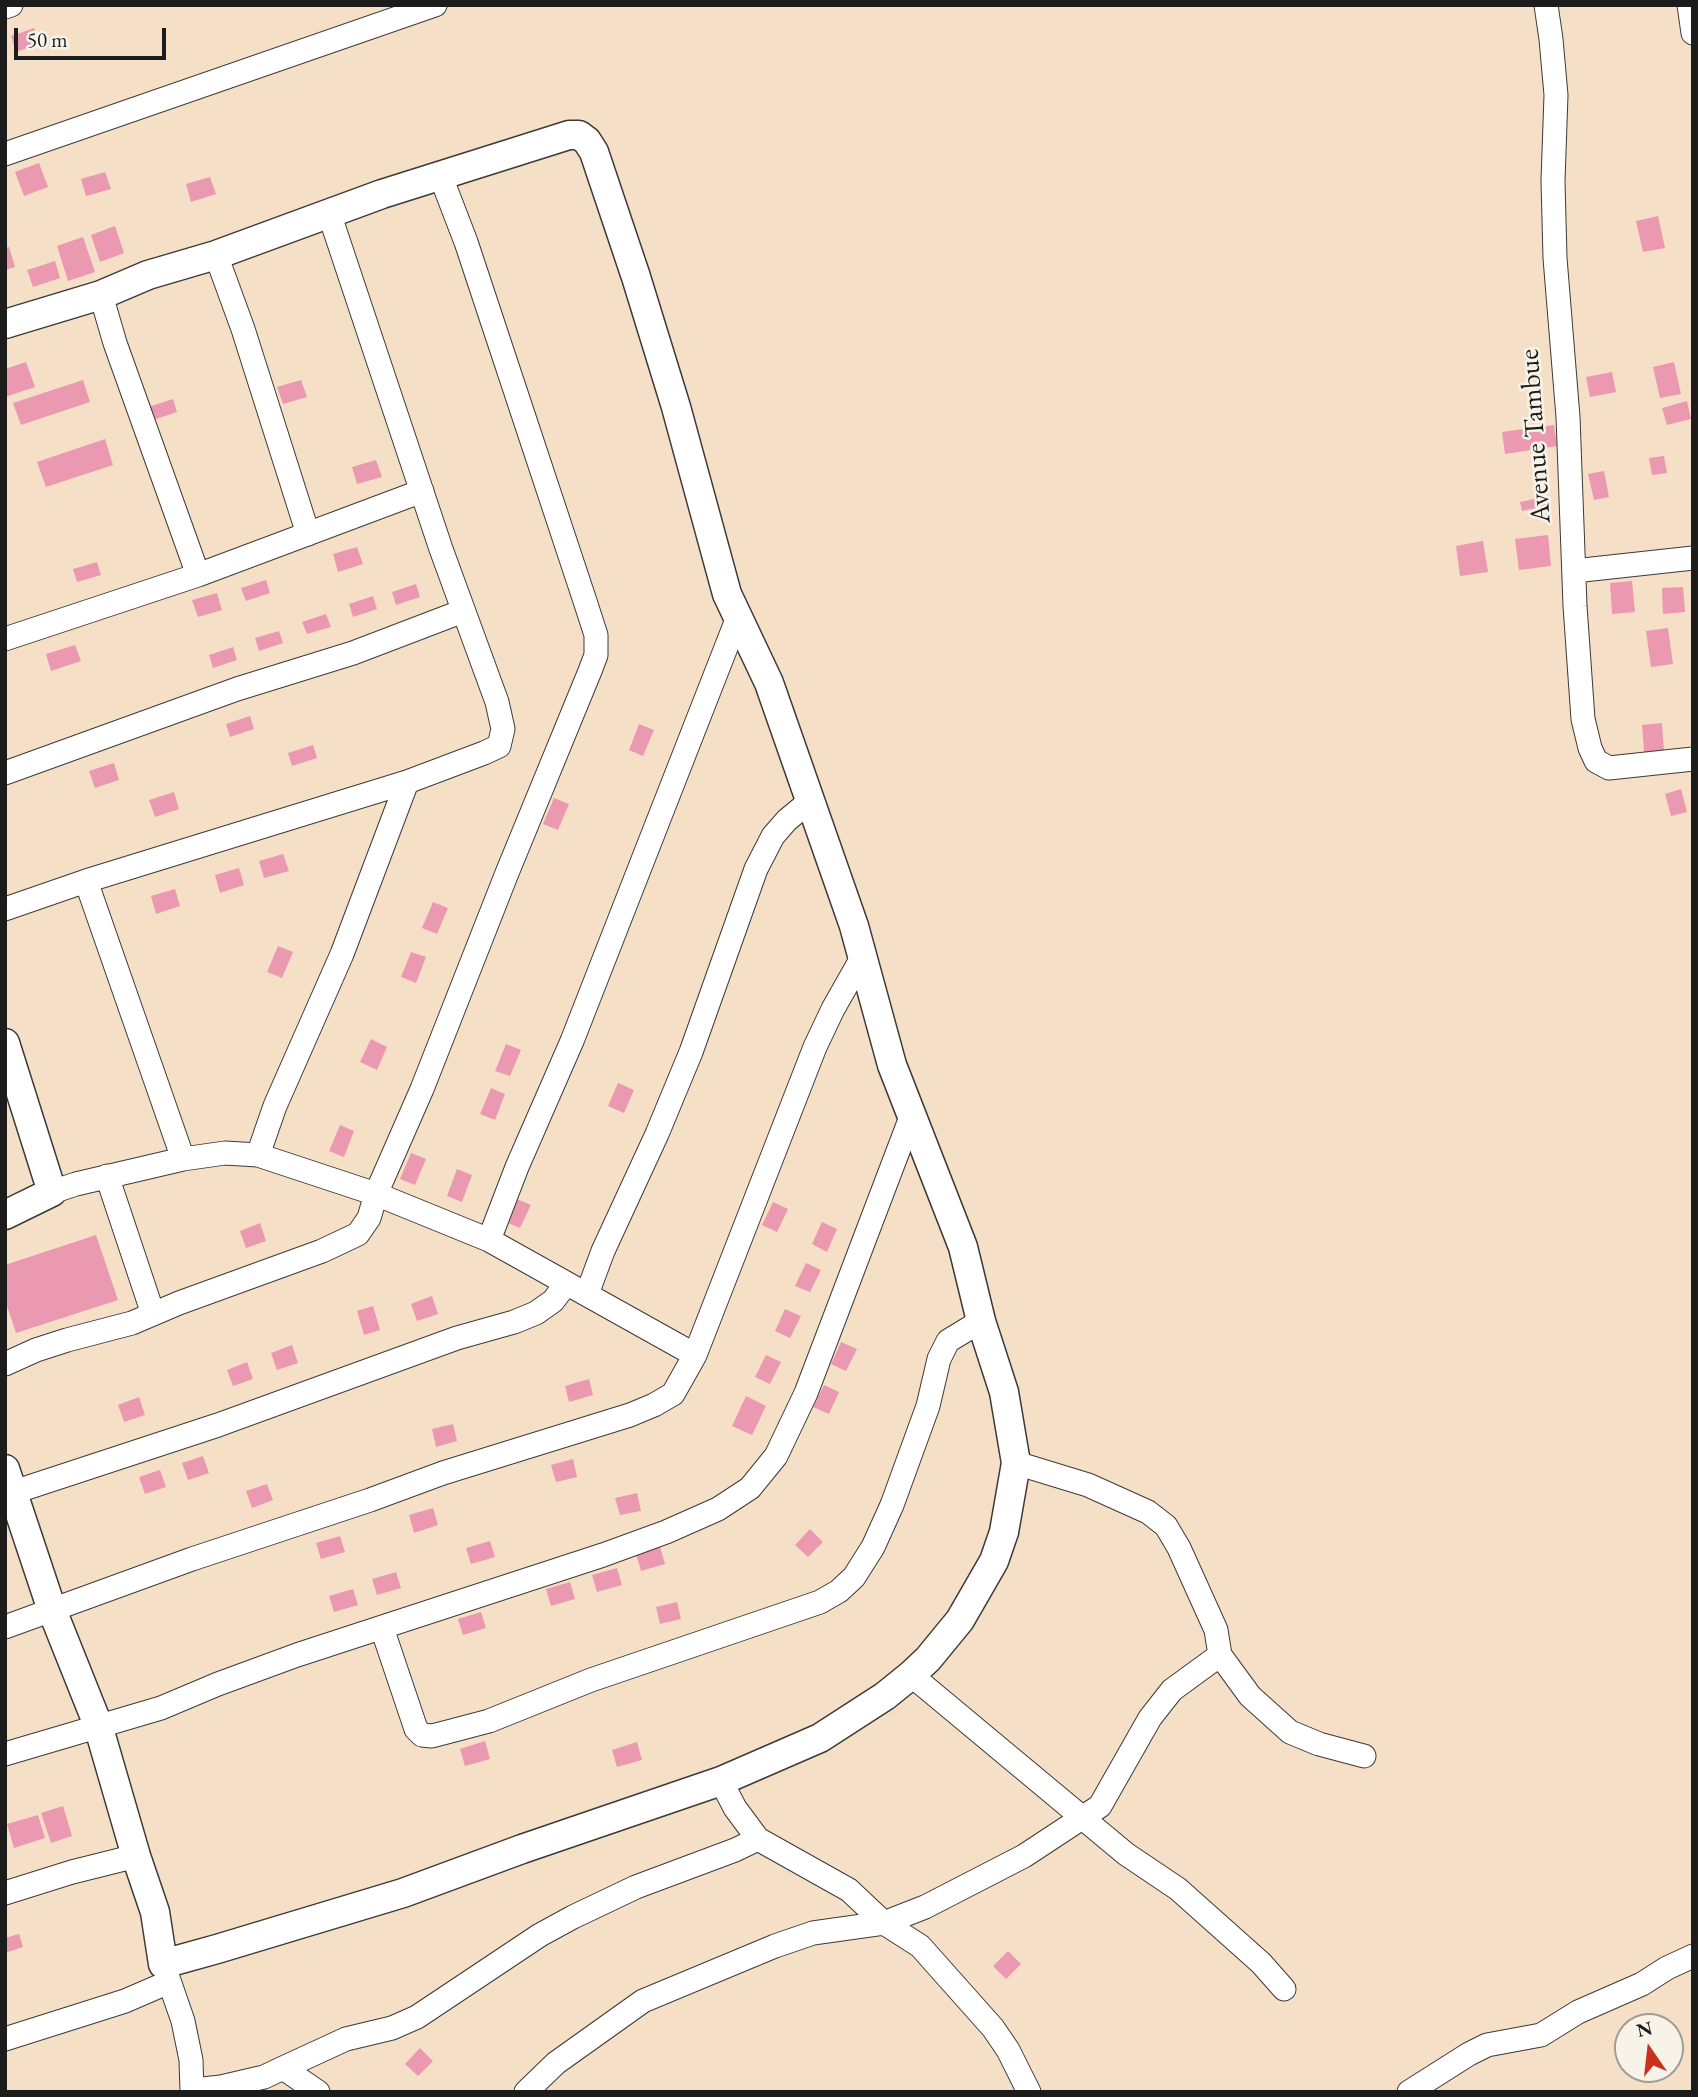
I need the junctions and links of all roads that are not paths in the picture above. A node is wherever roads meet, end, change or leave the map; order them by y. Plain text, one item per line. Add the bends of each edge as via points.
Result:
1 (11, 5) edge
2 (435, 5) edge
3 (1546, 5) edge
4 (1689, 5) edge
5 (5, 7) edge
6 (1693, 33) edge
7 (5, 154) edge
8 (441, 177) junction
9 (329, 213) junction
10 (216, 256) junction
11 (101, 295) junction
12 (5, 324) edge
13 (422, 491) junction
14 (308, 534) junction
15 (1693, 558) edge
16 (1574, 571) junction
17 (198, 575) junction
18 (463, 611) junction
19 (738, 617) junction
20 (5, 639) edge
21 (1693, 758) edge
22 (5, 773) edge
23 (407, 782) junction
24 (810, 801) junction
25 (86, 881) junction
26 (5, 909) edge
27 (863, 956) junction
28 (5, 1043) edge
29 (911, 1117) junction
30 (258, 1155) junction
31 (183, 1159) junction
32 (107, 1176) junction
33 (52, 1192) junction
34 (376, 1194) junction
35 (5, 1215) edge
36 (489, 1240) junction
37 (576, 1289) junction
38 (153, 1314) junction
39 (981, 1321) junction
40 (695, 1355) junction
41 (5, 1364) edge
42 (1016, 1463) junction
43 (8, 1485) edge
44 (52, 1610) junction
45 (5, 1627) edge
46 (382, 1628) junction
47 (1220, 1655) junction
48 (911, 1675) junction
49 (98, 1725) junction
50 (5, 1754) edge
51 (1364, 1756) dead end
52 (721, 1781) junction
53 (1081, 1817) junction
54 (758, 1839) junction
55 (136, 1856) junction
56 (5, 1893) edge
57 (884, 1923) junction
58 (1693, 1956) edge
59 (166, 1973) junction
60 (1284, 1989) dead end
61 (5, 2039) edge
62 (284, 2068) junction
63 (192, 2091) edge
64 (318, 2092) edge
65 (526, 2092) edge
66 (1029, 2092) edge
67 (1409, 2092) edge

1 - 5 street
2 - 7 street
3 - 16 street, Avenue Tambue via 1556,95 1555,258
4 - 6 street
8 - 9 street
8 - 19 street via 569,135 587,141 636,277
8 - 34 street via 585,601 596,635 596,654
9 - 10 street
9 - 13 street
10 - 11 street via 148,275
10 - 14 street
11 - 12 street
11 - 17 street
13 - 14 street
13 - 18 street
14 - 17 street
15 - 16 street
16 - 21 street, Avenue Tambue via 1583,719 1596,761 1609,768
17 - 20 street
18 - 22 street
18 - 23 street via 497,702 503,729 499,746
19 - 24 street via 768,683
19 - 36 street
23 - 25 street
23 - 30 street
24 - 27 street
24 - 37 street via 773,836 757,869 657,1134 603,1251
25 - 26 street
25 - 31 street
27 - 29 street
27 - 40 street via 815,1047
28 - 33 street
29 - 39 street via 963,1247
29 - 46 street via 806,1393 776,1456 750,1489 666,1532
30 - 31 street via 225,1153
30 - 34 street
31 - 32 street
32 - 33 street
32 - 38 street
33 - 35 street
34 - 36 street
34 - 38 street via 364,1227 347,1241
36 - 37 street
37 - 40 street
37 - 43 street via 514,1322 457,1338 218,1425 53,1481
38 - 41 street
39 - 42 street via 1004,1392
39 - 46 street via 948,1341 873,1547 854,1577 820,1602 591,1680 489,1721 432,1736 422,1735 416,1728
40 - 44 street via 673,1394 630,1415 443,1473
42 - 47 street via 1088,1485 1148,1512 1166,1526 1216,1630
42 - 48 street via 995,1560 960,1619
43 - 44 street
44 - 45 street
44 - 49 street
46 - 49 street via 161,1708
47 - 51 street via 1250,1696 1290,1732
47 - 53 street via 1172,1690 1150,1718 1100,1806
48 - 52 street via 820,1738
48 - 53 street
49 - 50 street
49 - 55 street
52 - 54 street
52 - 59 street via 403,1893 229,1946
53 - 57 street via 1024,1856
53 - 60 street via 1178,1889
54 - 57 street via 849,1890
54 - 62 street via 573,1917 417,2017 346,2039
55 - 56 street
55 - 59 street via 155,1912
57 - 65 street via 813,1933 643,2001 556,2063
57 - 66 street via 920,1945 969,1999 1008,2050
58 - 67 street via 1541,2035 1488,2045 1469,2054
59 - 61 street via 125,2001
59 - 63 street via 183,2021
62 - 63 street via 264,2077
62 - 64 street

